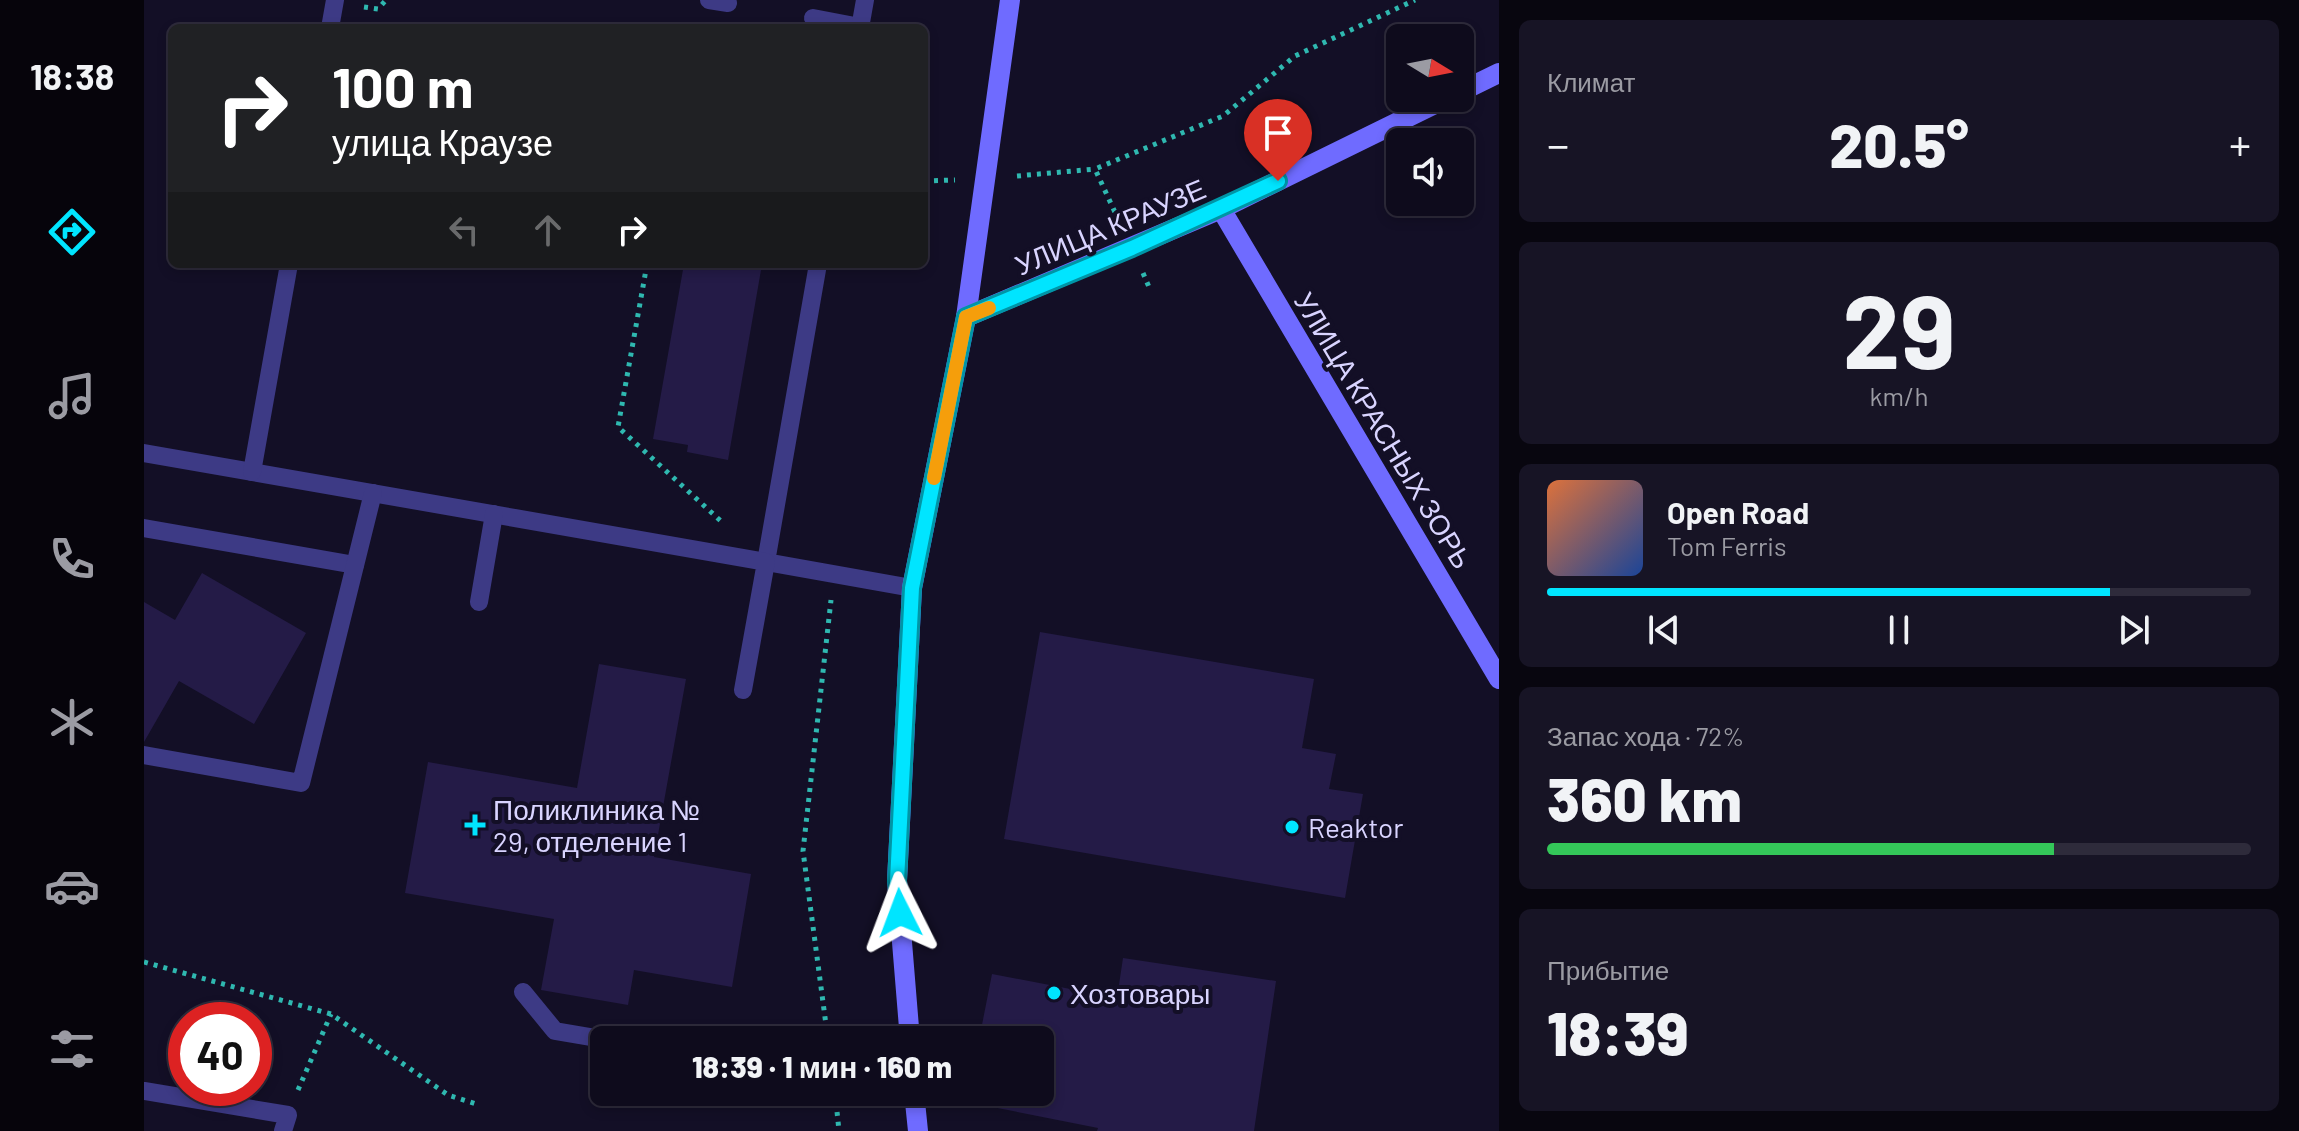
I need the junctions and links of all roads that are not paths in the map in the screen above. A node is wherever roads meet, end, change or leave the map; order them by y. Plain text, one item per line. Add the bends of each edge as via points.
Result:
1 (335, 0) edge
2 (865, 0) edge
3 (1010, 0) edge
4 (813, 18) dead end
5 (331, 24) edge
6 (844, 24) edge
7 (861, 24) edge
8 (1499, 73) edge
9 (1474, 85) edge
10 (1418, 112) edge
11 (1221, 209) junction
12 (288, 268) edge
13 (817, 268) edge
14 (966, 317) junction
15 (144, 453) edge
16 (252, 472) junction
17 (373, 493) junction
18 (494, 514) junction
19 (144, 528) edge
20 (766, 562) junction
21 (355, 565) junction
22 (912, 588) junction
23 (479, 602) dead end
24 (1499, 679) edge
25 (743, 690) dead end
26 (144, 755) edge
27 (523, 992) dead end
28 (909, 1026) edge
29 (590, 1037) edge
30 (144, 1091) edge
31 (913, 1106) edge
32 (286, 1123) edge
33 (918, 1131) edge

1 - 5 lane
2 - 7 lane
3 - 14 main road
4 - 6 lane
8 - 9 main road
10 - 11 main road, УЛИЦА КРАУЗЕ
11 - 14 main road, УЛИЦА КРАУЗЕ
11 - 24 main road, УЛИЦА КРАСНЫХ ЗОРЬ
12 - 16 lane
13 - 20 lane
14 - 22 main road
15 - 16 lane
16 - 17 lane
17 - 18 lane
17 - 21 lane
18 - 20 lane
18 - 23 lane
19 - 21 lane
20 - 22 lane
20 - 25 lane
21 - 26 lane via 301,783
22 - 28 main road via 897,881
27 - 29 lane via 555,1031
30 - 32 lane
31 - 33 main road

